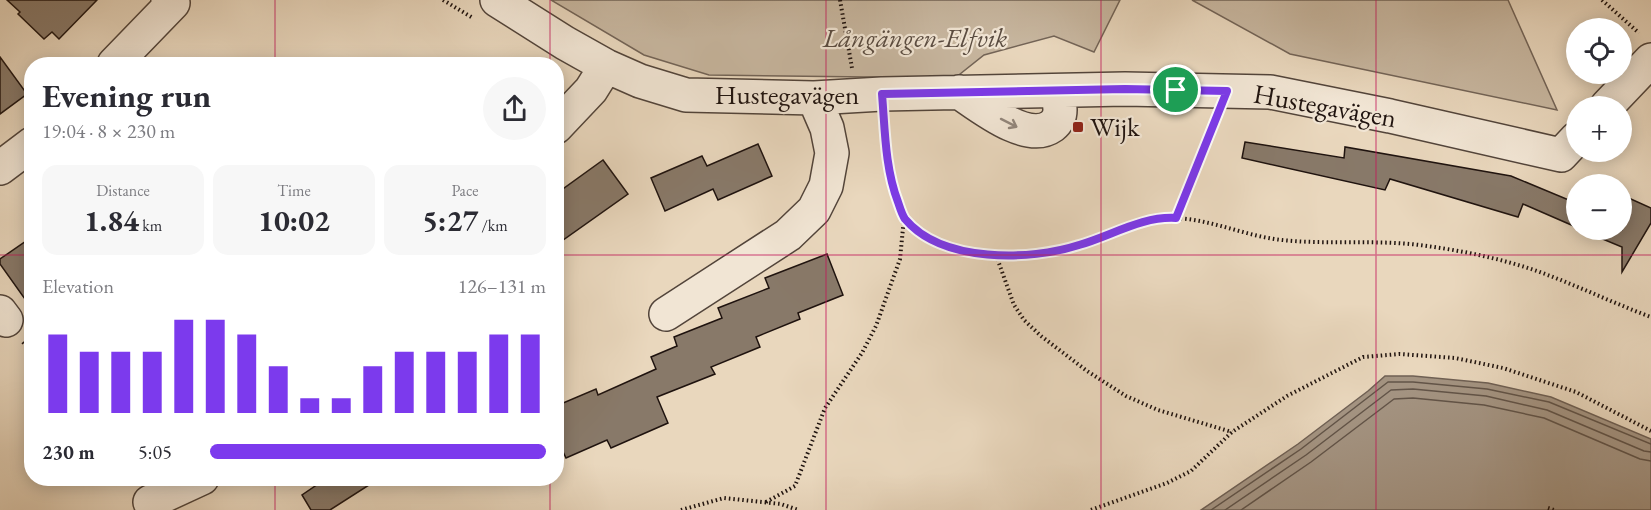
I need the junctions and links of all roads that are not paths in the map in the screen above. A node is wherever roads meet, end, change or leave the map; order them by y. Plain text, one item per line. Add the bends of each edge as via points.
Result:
1 (168, 0) edge
2 (497, 0) edge
3 (1648, 49) edge
4 (121, 57) edge
5 (606, 66) junction
6 (1614, 96) edge
7 (814, 98) junction
8 (564, 119) edge
9 (1566, 146) edge
10 (24, 150) edge
11 (0, 168) edge
12 (666, 314) dead end
13 (185, 486) edge
14 (150, 502) dead end

1 - 4 street via 173,3
2 - 5 street, Hustegavägen
3 - 6 street
5 - 7 street, Hustegavägen via 686,94
5 - 8 street via 591,90
7 - 9 street, Hustegavägen via 1125,89 1270,92
7 - 12 street via 827,128 832,153 826,186 814,210 788,235
10 - 11 street
13 - 14 street

